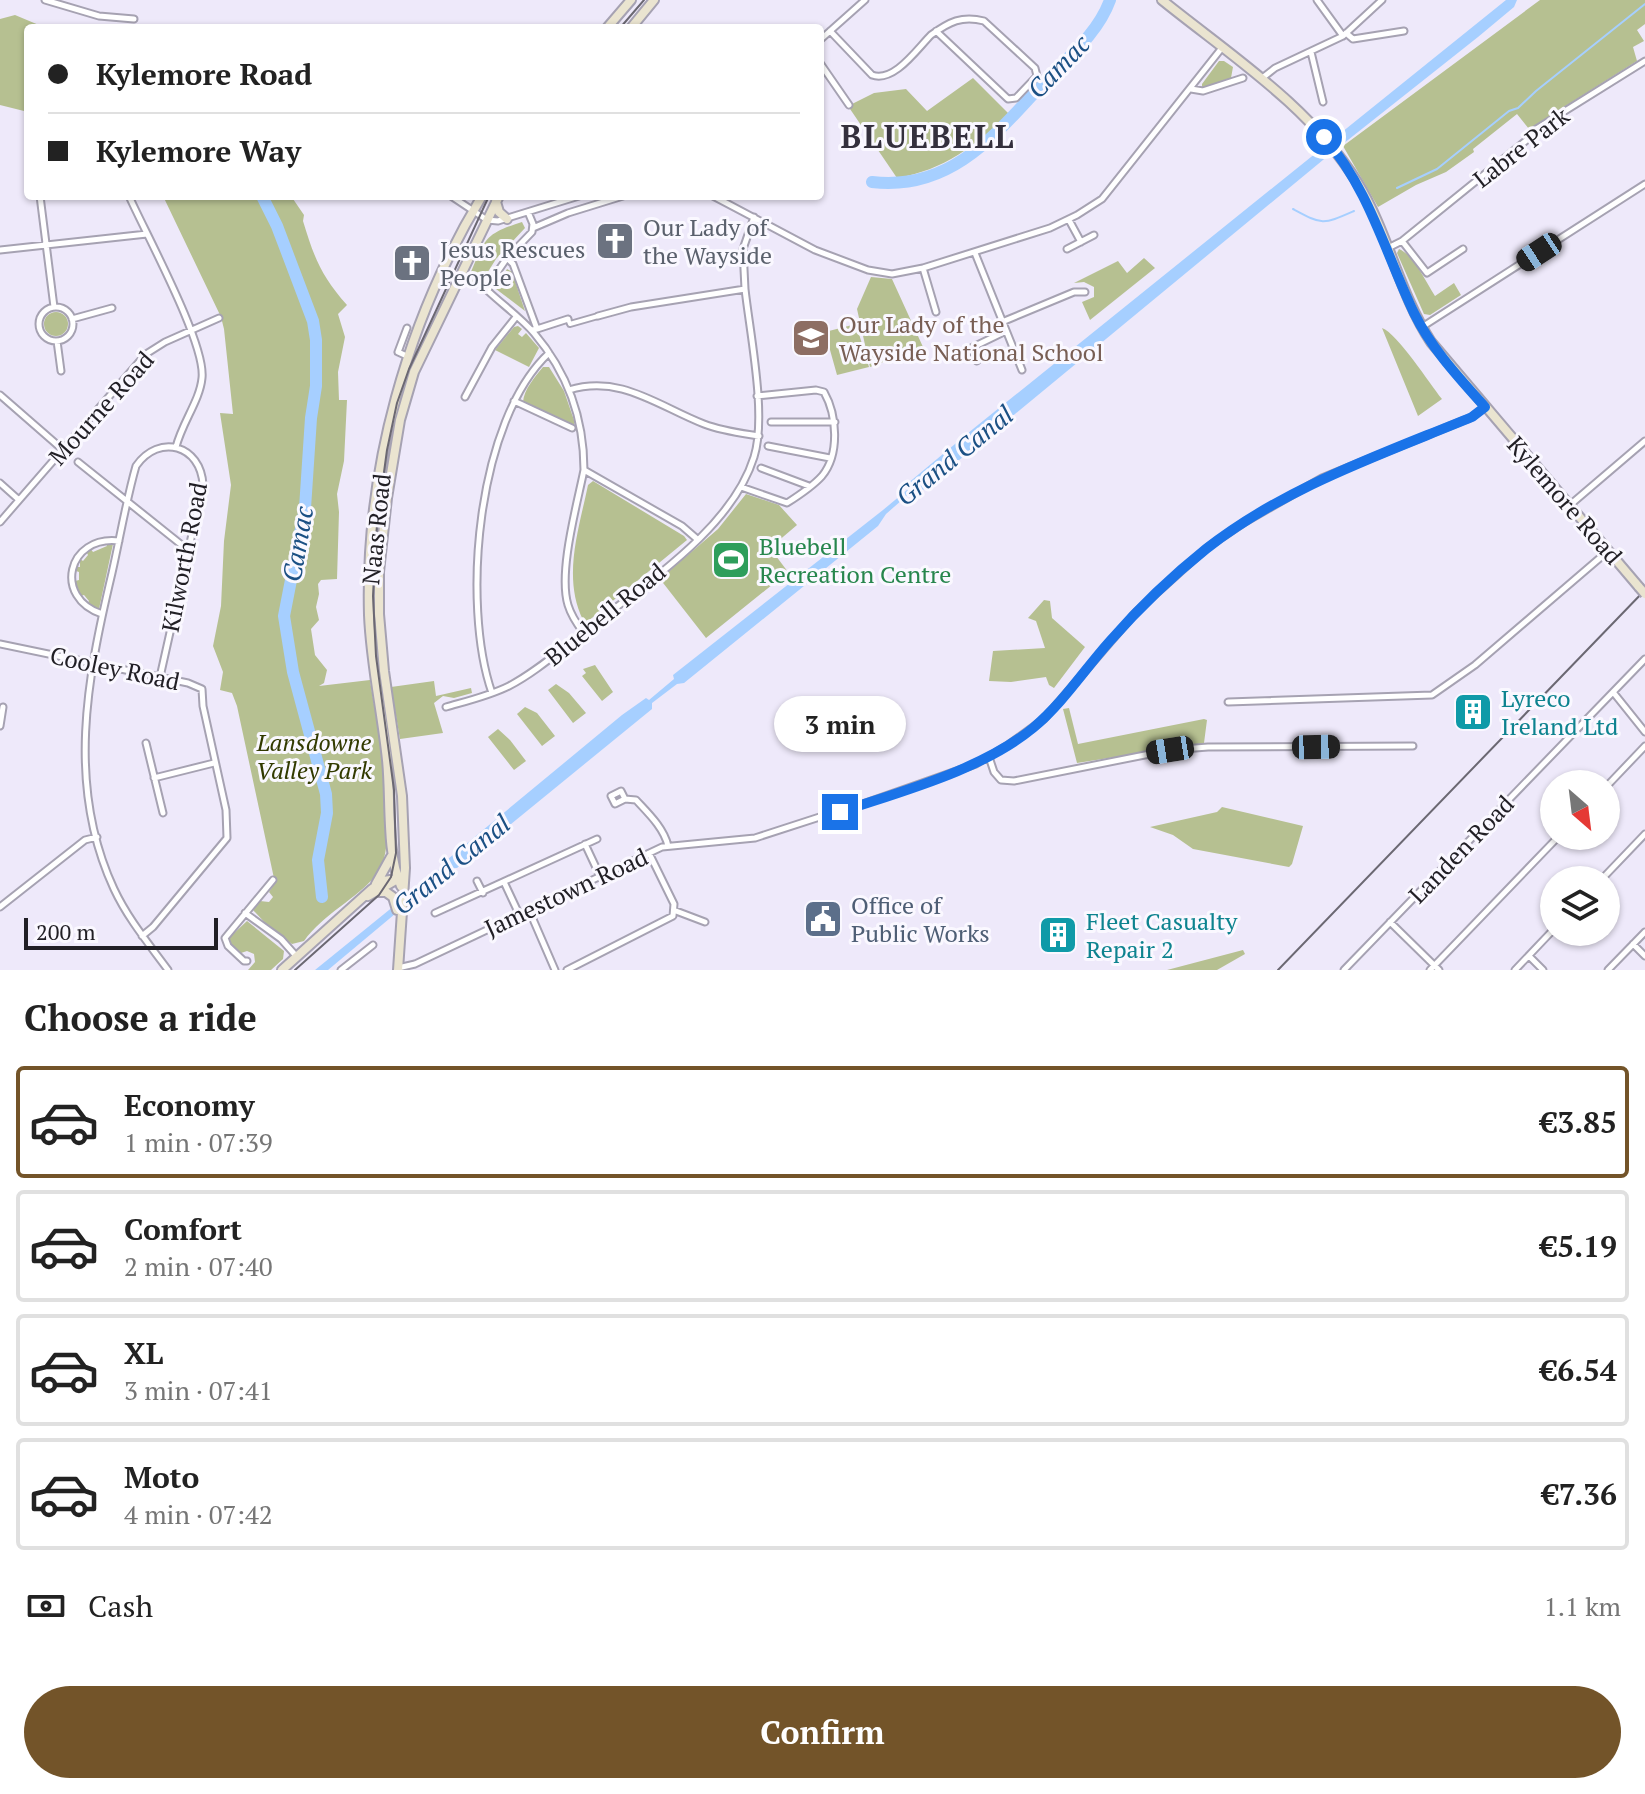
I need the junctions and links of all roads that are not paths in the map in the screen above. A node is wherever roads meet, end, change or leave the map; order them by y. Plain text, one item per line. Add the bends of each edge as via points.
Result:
1 (631, 0) edge
2 (654, 0) edge
3 (865, 0) edge
4 (1162, 0) edge
5 (1317, 0) edge
6 (1382, 0) edge
7 (48, 1) edge
8 (134, 19) dead end
9 (610, 24) edge
10 (634, 24) edge
11 (830, 31) junction
12 (936, 31) junction
13 (1404, 31) dead end
14 (1345, 34) junction
15 (824, 36) edge
16 (1221, 49) junction
17 (1311, 52) junction
18 (1645, 61) edge
19 (824, 69) edge
20 (1243, 78) dead end
21 (1260, 79) junction
22 (1191, 89) junction
23 (1323, 102) dead end
24 (849, 105) dead end
25 (1645, 184) edge
26 (40, 200) edge
27 (131, 200) edge
28 (457, 200) edge
29 (480, 200) edge
30 (497, 200) edge
31 (498, 200) edge
32 (566, 200) edge
33 (602, 200) edge
34 (721, 200) edge
35 (473, 211) junction
36 (528, 212) junction
37 (754, 217) junction
38 (507, 219) junction
39 (487, 220) junction
40 (1069, 220) junction
41 (533, 228) junction
42 (147, 234) junction
43 (1094, 235) dead end
44 (1402, 241) junction
45 (1081, 242) junction
46 (46, 245) junction
47 (1387, 248) junction
48 (1067, 249) dead end
49 (1463, 249) dead end
50 (0, 250) edge
51 (975, 253) junction
52 (507, 258) junction
53 (923, 268) junction
54 (745, 289) junction
55 (1085, 292) dead end
56 (54, 307) junction
57 (112, 308) dead end
58 (936, 312) dead end
59 (516, 316) junction
60 (598, 316) joint
61 (219, 318) dead end
62 (72, 319) junction
63 (568, 319) joint
64 (1002, 322) junction
65 (1422, 327) junction
66 (407, 328) dead end
67 (190, 329) junction
68 (534, 330) junction
69 (1006, 331) junction
70 (57, 341) junction
71 (549, 353) junction
72 (410, 358) junction
73 (977, 361) dead end
74 (1022, 370) dead end
75 (61, 371) dead end
76 (569, 390) junction
77 (0, 395) edge
78 (757, 396) junction
79 (465, 397) dead end
80 (514, 401) junction
81 (1485, 407) junction
82 (771, 422) dead end
83 (835, 422) junction
84 (572, 428) dead end
85 (759, 436) junction
86 (1645, 441) edge
87 (768, 446) dead end
88 (176, 447) junction
89 (62, 449) junction
90 (830, 458) junction
91 (78, 462) dead end
92 (761, 468) dead end
93 (584, 470) junction
94 (0, 483) edge
95 (809, 486) junction
96 (741, 487) junction
97 (19, 500) junction
98 (126, 502) junction
99 (1570, 505) junction
100 (0, 522) edge
101 (697, 539) junction
102 (119, 541) junction
103 (188, 550) junction
104 (1609, 551) junction
105 (1642, 590) edge
106 (102, 614) junction
107 (583, 632) junction
108 (0, 644) edge
109 (1645, 659) edge
110 (91, 663) junction
111 (160, 677) junction
112 (1613, 692) junction
113 (492, 693) junction
114 (1228, 702) dead end
115 (3, 707) dead end
116 (446, 707) dead end
117 (0, 726) edge
118 (1645, 732) edge
119 (146, 743) dead end
120 (1413, 746) dead end
121 (1645, 746) edge
122 (989, 757) junction
123 (214, 763) junction
124 (1620, 772) edge
125 (154, 778) junction
126 (625, 799) dead end
127 (840, 812) dead end
128 (163, 813) dead end
129 (832, 813) dead end
130 (97, 837) junction
131 (1644, 838) edge
132 (597, 839) dead end
133 (585, 844) junction
134 (668, 846) junction
135 (1546, 850) edge
136 (392, 853) junction
137 (649, 853) junction
138 (1615, 866) edge
139 (600, 877) junction
140 (273, 880) dead end
141 (477, 881) dead end
142 (504, 882) junction
143 (400, 884) junction
144 (374, 890) junction
145 (483, 893) junction
146 (399, 900) junction
147 (0, 907) edge
148 (529, 910) junction
149 (676, 911) junction
150 (245, 913) junction
151 (435, 913) dead end
152 (519, 914) junction
153 (705, 922) dead end
154 (1390, 922) junction
155 (1645, 932) edge
156 (142, 936) junction
157 (1540, 944) edge
158 (1633, 944) junction
159 (373, 945) dead end
160 (1529, 956) junction
161 (1645, 956) edge
162 (297, 957) junction
163 (247, 961) dead end
164 (398, 969) edge
165 (1435, 969) edge
166 (168, 970) edge
167 (282, 970) edge
168 (341, 970) edge
169 (555, 970) edge
170 (567, 970) edge
171 (1344, 970) edge
172 (1515, 970) edge
173 (1543, 970) edge
174 (1608, 970) edge

1 - 9 main road
2 - 10 main road
3 - 11 street
4 - 16 main road, Kylemore Road
5 - 14 street
6 - 14 street
7 - 8 street via 99,16
11 - 12 street via 880,78 891,74
11 - 15 street
12 - 12 street via 959,18 984,21 1035,68 1037,76 1016,98 1008,99
13 - 14 street via 1353,39
14 - 17 street
16 - 21 main road, Kylemore Road
16 - 22 street
17 - 21 street
17 - 23 street
18 - 44 street, Labre Park via 1533,131
19 - 24 street
20 - 22 street via 1203,91
21 - 47 main road, Kylemore Road via 1338,155
22 - 40 street via 1110,191
25 - 65 street
26 - 46 street
27 - 42 street, Kilworth Road
28 - 35 street
29 - 35 main road, Naas Road
30 - 39 main road, Naas Road
31 - 38 main road via 499,212
32 - 36 street
33 - 41 street
34 - 37 street
35 - 39 street
35 - 72 main road, Naas Road via 428,303
36 - 38 street
36 - 41 street
37 - 53 street via 815,250 868,270 892,274
37 - 54 street, Bluebell Road via 743,249
38 - 39 street
39 - 143 main road, Naas Road via 411,380 386,500 380,632 401,780 405,868
40 - 45 street
40 - 51 street
41 - 52 street
42 - 46 street
42 - 67 street, Kilworth Road
43 - 45 street
44 - 47 street, Labre Park
44 - 49 street via 1427,273
45 - 48 street
46 - 50 street
46 - 56 street
47 - 65 main road, Kylemore Road
51 - 53 street
51 - 64 street
52 - 59 street via 487,288
52 - 68 street
53 - 58 street
54 - 60 street
54 - 78 street, Bluebell Road
55 - 64 street
56 - 62 street
56 - 70 street via 43,312 39,323 43,335
57 - 62 street
59 - 68 street
59 - 79 street
60 - 63 street via 570,324
61 - 67 street, Mourne Road
62 - 70 street via 70,333
63 - 68 street
64 - 69 street
65 - 81 main road, Kylemore Road
66 - 72 street via 398,352
67 - 88 street, Kilworth Road via 202,357 202,379
67 - 89 street, Mourne Road via 146,354
68 - 71 street
69 - 73 street via 971,348
69 - 74 street
70 - 75 street
71 - 76 street
71 - 80 street via 527,376
72 - 136 main road, Naas Road via 382,463 369,593
76 - 85 street via 618,387 723,431
76 - 93 street via 582,428
77 - 89 street
78 - 83 street via 821,390
78 - 85 street, Bluebell Road
80 - 84 street
80 - 113 street via 489,475 477,574 480,647
81 - 99 main road, Kylemore Road
81 - 122 street via 1301,489 1208,547 1137,611 1044,719
82 - 83 street
83 - 90 street
85 - 96 street, Bluebell Road
86 - 99 street
87 - 90 street
88 - 98 street, Kilworth Road via 153,451 139,461
88 - 103 street, Kilworth Road via 195,460 203,478
89 - 97 street, Mourne Road
90 - 95 street
91 - 98 street
92 - 95 street
93 - 101 street
93 - 107 street via 566,580 567,603
94 - 97 street
95 - 96 street via 785,503
96 - 101 street, Bluebell Road
97 - 100 street, Mourne Road
98 - 102 street, Kilworth Road
98 - 103 street
99 - 104 main road, Kylemore Road
101 - 107 street, Bluebell Road
102 - 106 street, Kilworth Road
102 - 106 street via 92,544 73,568 77,597
103 - 111 street, Kilworth Road
104 - 105 main road, Kylemore Road
104 - 114 street via 1432,695
106 - 110 street, Kilworth Road
107 - 113 street, Bluebell Road via 531,673
108 - 110 street, Cooley Road
109 - 112 street, Landen Road
110 - 111 street, Cooley Road
110 - 130 street, Kilworth Road via 84,742
111 - 123 street, Cooley Road via 202,689
112 - 118 street
112 - 154 street, Landen Road
113 - 116 street, Bluebell Road
115 - 117 street
119 - 125 street
120 - 122 street via 1170,750 1014,781 1001,780
121 - 124 street
122 - 127 street
123 - 125 street
123 - 156 street, Cooley Road via 227,838
125 - 128 street
126 - 134 street via 636,800 662,830
129 - 134 street, Jamestown Road via 755,838
130 - 147 street via 85,840
130 - 156 street, Kilworth Road via 114,889
131 - 138 street
132 - 133 street
133 - 139 street
133 - 142 street
134 - 137 street, Jamestown Road
135 - 165 street
136 - 143 main road, Naas Road
136 - 144 main road
137 - 139 street, Jamestown Road
137 - 149 street
139 - 148 street, Jamestown Road
140 - 150 street
141 - 145 street
142 - 145 street
142 - 152 street
143 - 144 main road via 383,881
143 - 146 main road, Naas Road
144 - 146 main road
144 - 162 main road
145 - 151 street
146 - 164 main road, Naas Road
148 - 152 street, Jamestown Road
148 - 169 street
149 - 153 street
149 - 170 street via 669,921
150 - 162 street
150 - 163 street via 225,938
152 - 164 street, Jamestown Road
154 - 165 street
154 - 171 street, Landen Road
155 - 158 street
156 - 166 street, Kilworth Road
157 - 160 street
158 - 161 street
158 - 174 street
159 - 168 street
160 - 172 street
160 - 173 street
162 - 167 main road

